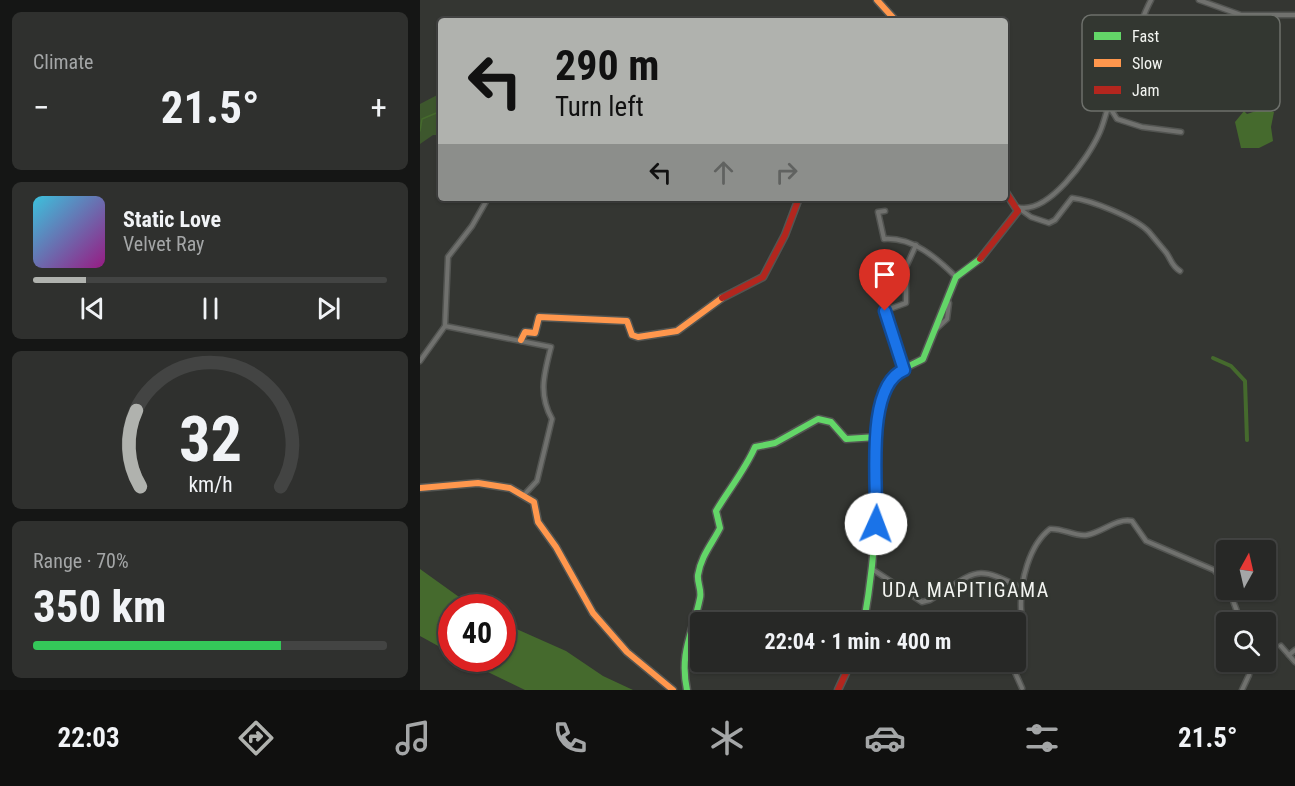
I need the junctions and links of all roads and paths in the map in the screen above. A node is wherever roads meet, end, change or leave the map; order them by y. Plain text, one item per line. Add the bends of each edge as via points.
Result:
1 (877, 0) edge
2 (1150, 0) edge
3 (1198, 0) edge
4 (1142, 15) edge
5 (1295, 15) edge
6 (893, 18) edge
7 (1107, 111) edge
8 (1112, 111) edge
9 (1181, 132) dead end
10 (1008, 195) edge
11 (486, 201) edge
12 (798, 201) edge
13 (1017, 207) junction
14 (885, 211) dead end
15 (916, 245) junction
16 (1180, 272) dead end
17 (956, 277) junction
18 (445, 326) junction
19 (521, 340) junction
20 (420, 361) edge
21 (904, 370) junction
22 (877, 437) junction
23 (420, 488) edge
24 (524, 496) junction
25 (872, 568) junction
26 (1216, 572) edge
27 (1022, 589) junction
28 (865, 612) edge
29 (1023, 612) edge
30 (1281, 646) dead end
31 (1295, 650) edge
32 (1289, 655) junction
33 (1295, 662) edge
34 (846, 672) edge
35 (1015, 672) edge
36 (1249, 672) edge
37 (1022, 688) dead end
38 (673, 690) edge
39 (687, 690) edge
40 (838, 690) edge
41 (1242, 690) edge

1 - 6 street
2 - 4 street
3 - 5 street via 1241,15
7 - 13 street via 1100,134 1059,191 1040,205
8 - 9 street via 1117,119 1142,127
10 - 13 street
11 - 18 street via 448,257
12 - 19 street via 763,277 713,302 677,331 638,337 632,335 627,321 539,317 534,333 525,332
13 - 16 street via 1049,223 1072,198 1104,208 1149,232
13 - 17 street via 1013,219 981,260
14 - 15 street via 878,212 884,239 900,238
15 - 17 street
15 - 21 street via 906,267 906,303 885,311
17 - 21 street via 923,359
18 - 19 street
18 - 20 street
19 - 24 street via 551,347 542,380 544,403 552,419 537,481
21 - 22 street via 887,384
22 - 25 street
22 - 39 street via 846,439 831,422 818,419 785,438 755,447 746,468 733,481 716,512 720,528 701,566 701,590 684,650 683,678
23 - 24 street via 478,483 510,488
24 - 38 street via 534,502 538,522 593,613 627,652
25 - 27 street via 922,602 984,571
25 - 28 street
26 - 27 street via 1146,541 1132,521 1124,520 1082,536 1050,529 1043,534 1030,559
27 - 29 street
30 - 32 street
31 - 32 street
32 - 33 street
34 - 40 street
35 - 37 street
36 - 41 street

